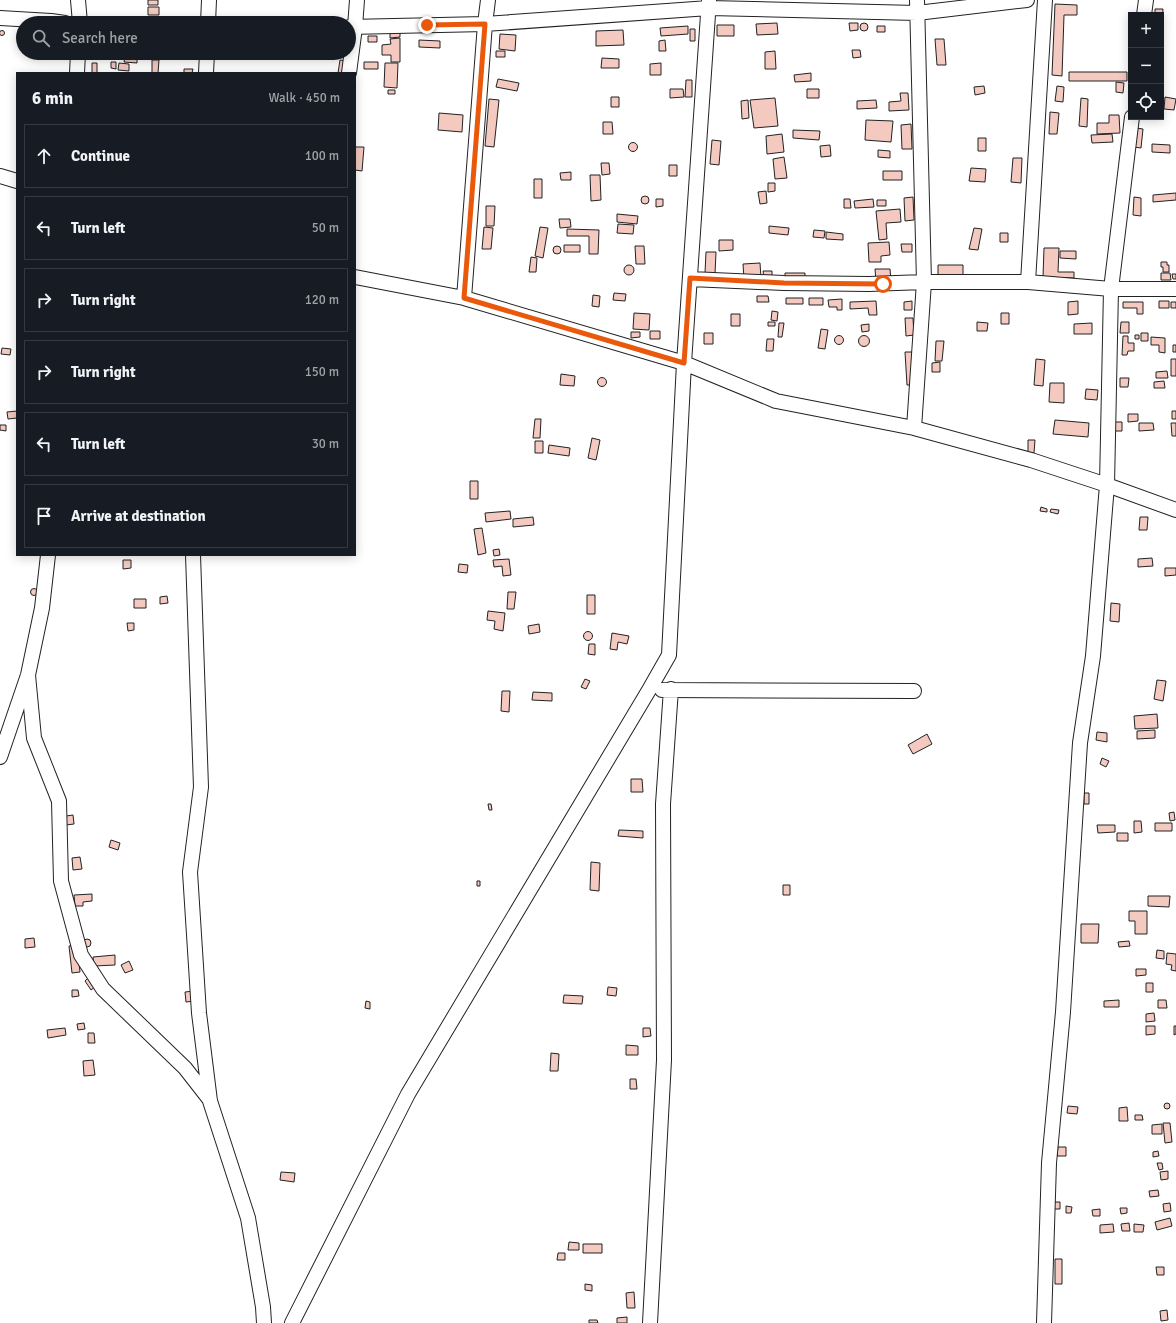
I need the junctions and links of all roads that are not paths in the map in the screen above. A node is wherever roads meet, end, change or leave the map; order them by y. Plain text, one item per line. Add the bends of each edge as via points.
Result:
1 (78, 0) edge
2 (209, 0) edge
3 (357, 0) edge
4 (488, 0) edge
5 (1028, 0) edge
6 (1045, 0) edge
7 (1146, 0) edge
8 (709, 4) edge
9 (917, 6) edge
10 (1144, 12) edge
11 (79, 16) edge
12 (208, 16) edge
13 (354, 16) edge
14 (0, 18) edge
15 (16, 19) edge
16 (485, 24) junction
17 (356, 27) edge
18 (78, 60) edge
19 (207, 60) edge
20 (350, 60) edge
21 (77, 72) edge
22 (206, 72) edge
23 (349, 72) edge
24 (1132, 120) edge
25 (0, 176) edge
26 (16, 181) edge
27 (356, 277) edge
28 (690, 278) junction
29 (924, 282) junction
30 (1028, 282) junction
31 (1111, 289) junction
32 (1176, 289) edge
33 (464, 298) junction
34 (684, 363) junction
35 (914, 428) junction
36 (1107, 485) junction
37 (1176, 510) edge
38 (48, 556) edge
39 (193, 556) edge
40 (28, 675) junction
41 (671, 689) junction
42 (649, 690) junction
43 (914, 691) dead end
44 (0, 757) edge
45 (210, 1101) junction
46 (264, 1323) edge
47 (292, 1323) edge
48 (650, 1323) edge
49 (1044, 1323) edge

1 - 11 street
2 - 12 street
3 - 13 street
4 - 16 street
5 - 9 street
6 - 30 street
7 - 10 street
8 - 9 street
8 - 16 street
8 - 28 street
9 - 29 street
14 - 15 street
16 - 17 street
16 - 33 street
18 - 21 street
19 - 22 street
20 - 23 street
24 - 31 street
25 - 26 street
27 - 33 street
28 - 29 street via 784,283
28 - 34 street
29 - 30 street
29 - 35 street
30 - 31 street
31 - 32 street
31 - 36 street
33 - 34 street
34 - 35 street via 776,401
34 - 42 street via 669,655
35 - 36 street via 1032,460
36 - 37 street
36 - 49 street via 1094,656 1080,743 1063,1012 1049,1163
38 - 40 street via 42,608
39 - 45 street via 201,787 190,872 199,1014
40 - 44 street
40 - 45 street via 34,738 59,801 61,881 81,955 103,989 186,1068
41 - 42 street
41 - 43 street
41 - 48 street via 662,804 664,1060
42 - 47 street via 408,1094
45 - 46 street via 248,1218

